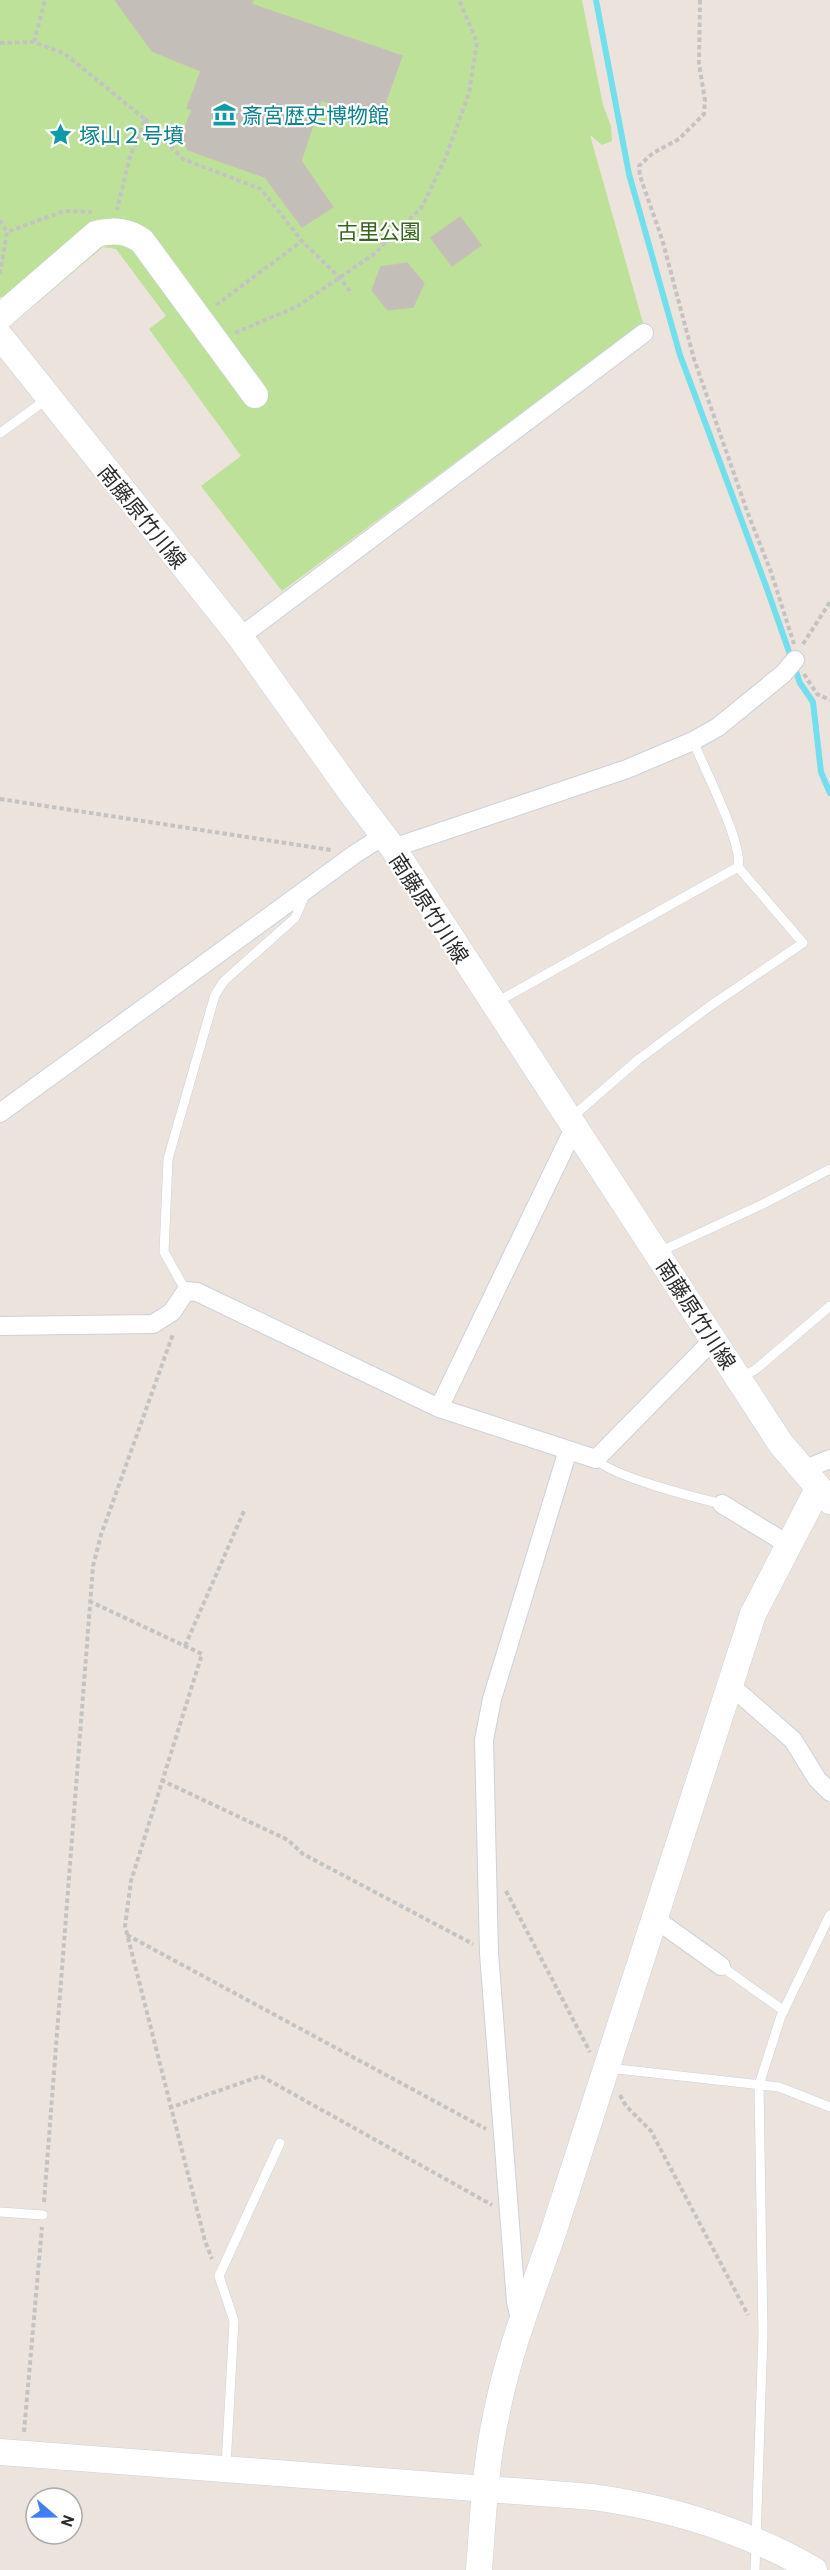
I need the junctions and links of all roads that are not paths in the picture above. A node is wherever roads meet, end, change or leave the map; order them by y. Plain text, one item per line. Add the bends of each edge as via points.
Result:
1 (0, 317) edge
2 (644, 333) dead end
3 (0, 336) edge
4 (255, 396) dead end
5 (49, 397) junction
6 (0, 433) edge
7 (240, 637) junction
8 (792, 664) road end
9 (693, 741) junction
10 (388, 842) junction
11 (738, 867) junction
12 (309, 888) junction
13 (495, 1003) junction
14 (0, 1113) edge
15 (572, 1122) junction
16 (830, 1169) edge
17 (657, 1253) junction
18 (186, 1291) junction
19 (830, 1306) edge
20 (0, 1326) edge
21 (713, 1340) junction
22 (738, 1378) junction
23 (439, 1408) junction
24 (568, 1450) junction
25 (596, 1459) junction
26 (830, 1459) edge
27 (817, 1487) edge
28 (722, 1504) joint
29 (789, 1545) junction
30 (730, 1685) junction
31 (830, 1792) edge
32 (830, 1915) edge
33 (654, 1918) junction
34 (721, 1966) joint
35 (784, 2012) junction
36 (606, 2068) junction
37 (759, 2085) junction
38 (830, 2107) edge
39 (280, 2143) dead end
40 (0, 2212) edge
41 (43, 2215) road end
42 (521, 2323) junction
43 (11, 2453) edge
44 (225, 2469) junction
45 (485, 2491) junction
46 (757, 2541) junction
47 (479, 2570) edge
48 (756, 2570) edge
49 (814, 2570) edge

1 - 4 street via 96,234 133,234
2 - 7 street
3 - 5 street, 南藤原竹川線
5 - 6 lane
5 - 7 street, 南藤原竹川線
7 - 10 street, 南藤原竹川線
8 - 9 street via 718,727
9 - 10 street via 627,769
9 - 11 lane via 736,843
10 - 12 street via 355,854
10 - 13 street, 南藤原竹川線
11 - 13 lane
11 - 15 lane via 803,943 639,1059
12 - 14 street
12 - 18 lane via 295,918 224,981 215,995 168,1159 164,1252
13 - 15 street, 南藤原竹川線
15 - 17 street, 南藤原竹川線
15 - 23 street
16 - 17 lane
17 - 21 street, 南藤原竹川線
18 - 20 street via 172,1312 153,1324
18 - 23 street via 221,1302
19 - 22 lane via 755,1370
21 - 22 street, 南藤原竹川線
21 - 25 street
22 - 27 street, 南藤原竹川線 via 781,1444
23 - 24 street
24 - 25 street
24 - 42 street via 492,1699 484,1740 489,1953 516,2302
25 - 28 lane via 601,1465 637,1478
26 - 27 street
27 - 29 street
28 - 29 street
29 - 30 street via 753,1614
30 - 31 street via 794,1740 817,1779
30 - 33 street
32 - 35 lane
33 - 34 street
33 - 36 street
34 - 35 lane
35 - 37 lane
36 - 37 lane
36 - 42 street
37 - 38 lane via 779,2087
37 - 46 lane via 763,2344
39 - 44 lane via 219,2276 234,2321
40 - 41 lane
42 - 45 street via 496,2415
43 - 44 street
44 - 45 street
45 - 46 street via 643,2504
45 - 47 street
46 - 48 lane
46 - 49 street

